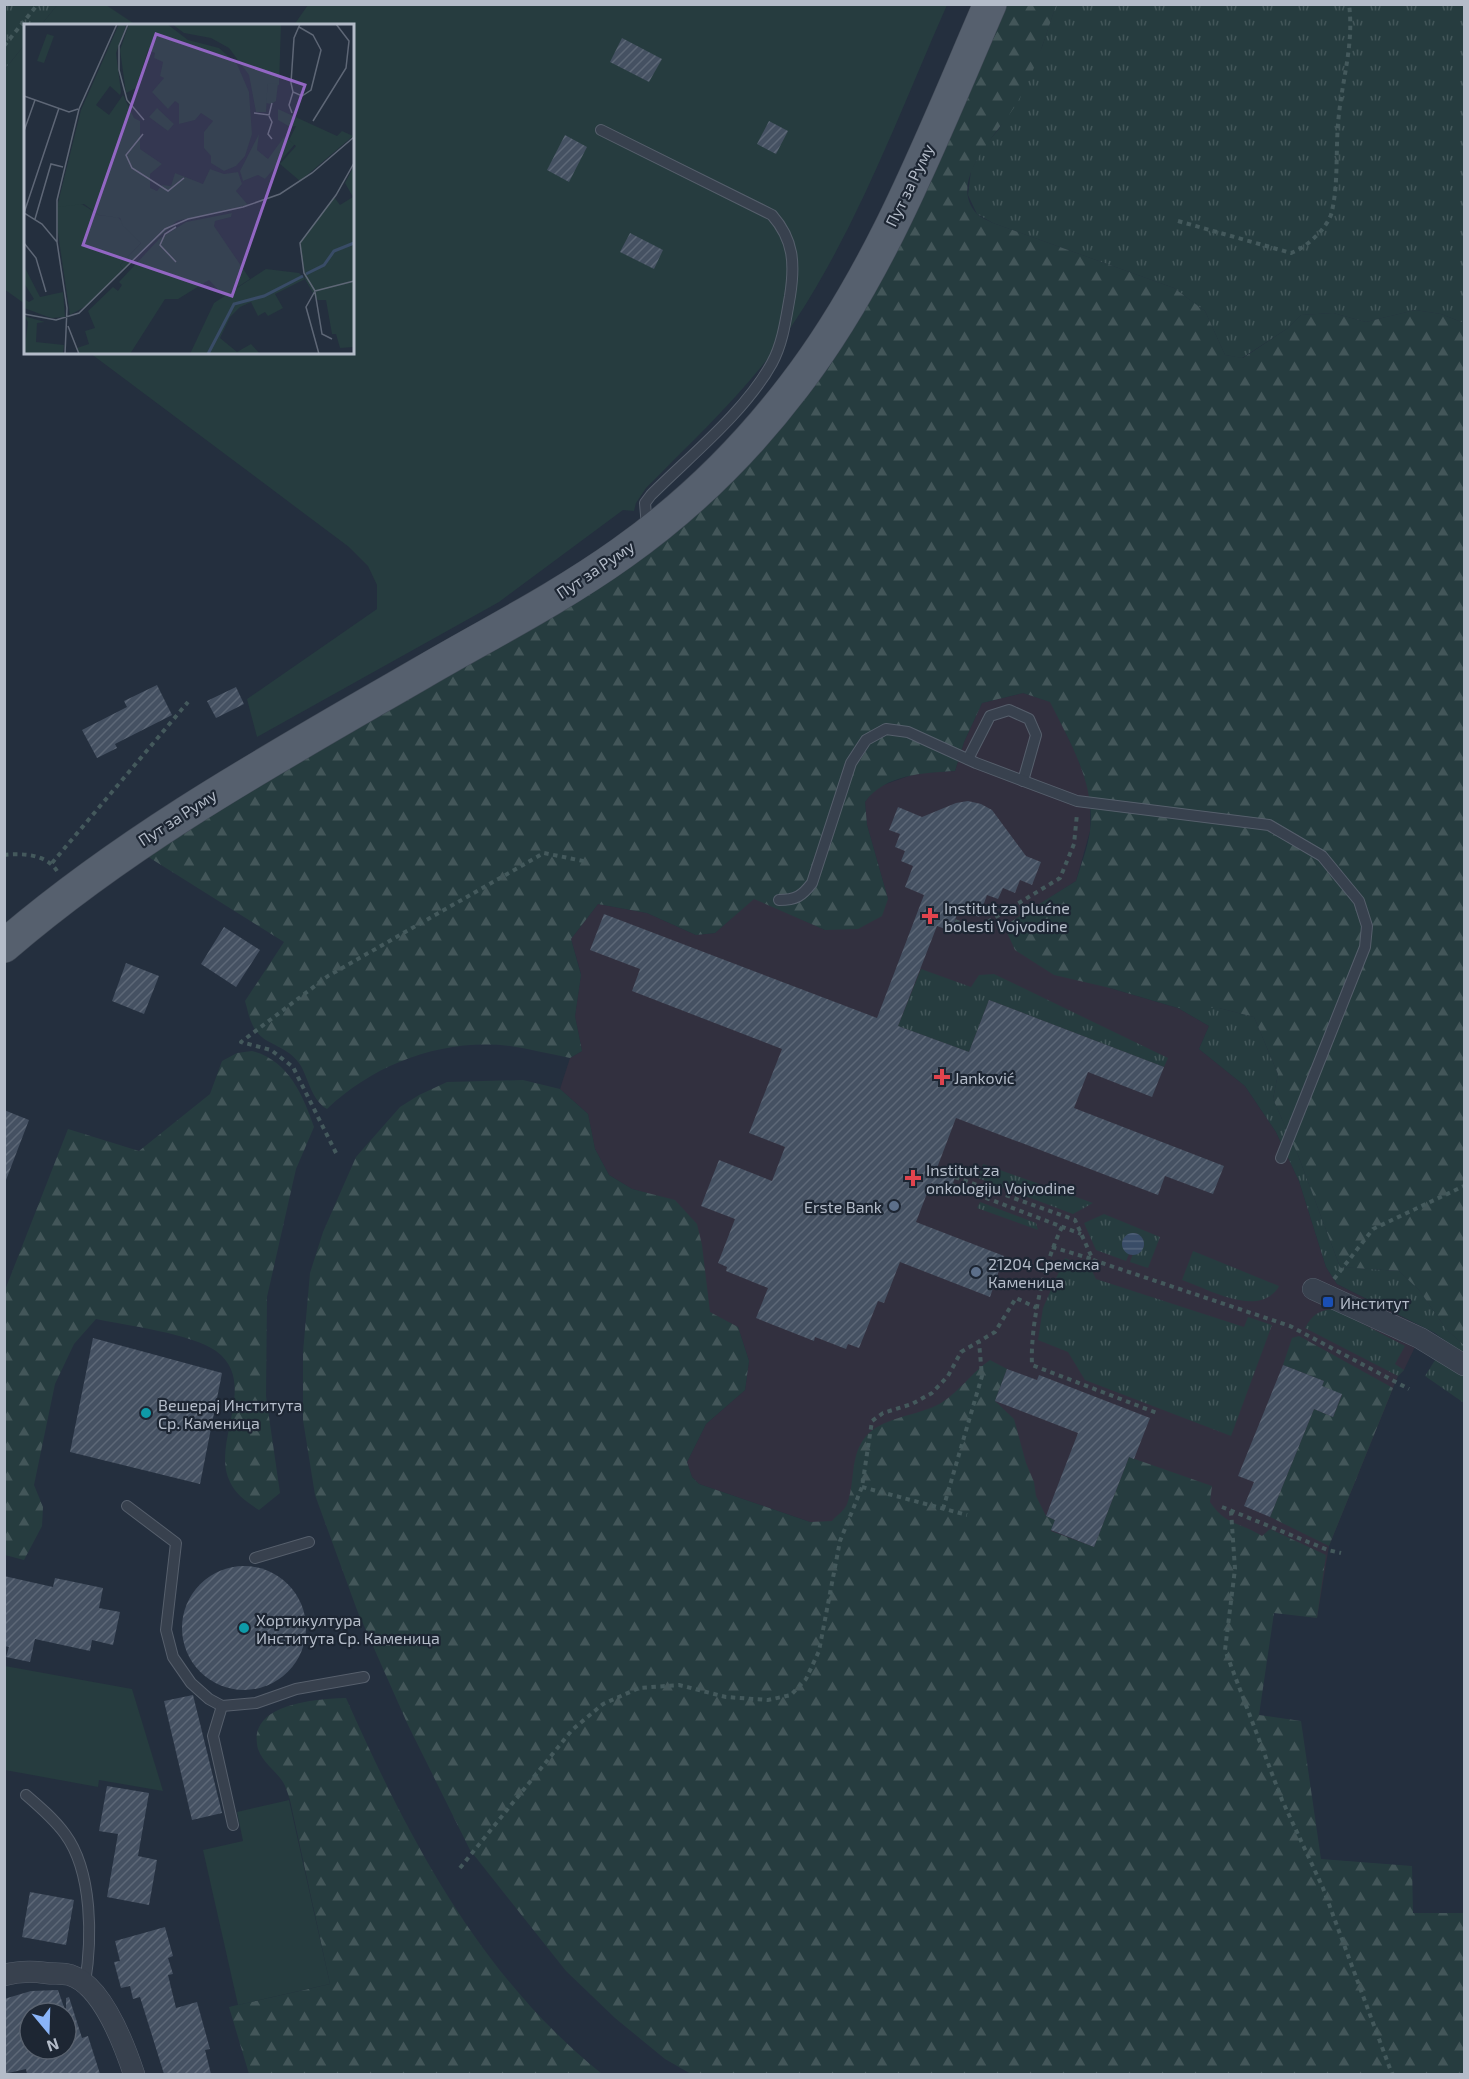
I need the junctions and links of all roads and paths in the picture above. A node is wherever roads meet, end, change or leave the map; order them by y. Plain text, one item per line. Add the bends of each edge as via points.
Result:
1 (38, 4) edge
2 (990, 4) edge
3 (1349, 4) edge
4 (4, 46) edge
5 (601, 130) dead end
6 (1178, 221) dead end
7 (647, 534) junction
8 (188, 702) dead end
9 (968, 759) junction
10 (1023, 781) junction
11 (1077, 801) junction
12 (4, 855) edge
13 (52, 862) junction
14 (588, 862) dead end
15 (71, 891) junction
16 (779, 900) dead end
17 (955, 921) dead end
18 (4, 946) edge
19 (336, 1154) dead end
20 (1281, 1158) dead end
21 (956, 1177) dead end
22 (952, 1185) dead end
23 (1464, 1186) edge
24 (1062, 1227) junction
25 (1081, 1234) junction
26 (1052, 1247) junction
27 (1093, 1260) junction
28 (1318, 1291) joint
29 (1037, 1308) junction
30 (979, 1342) junction
31 (1464, 1365) edge
32 (1409, 1389) dead end
33 (1157, 1413) dead end
34 (862, 1486) junction
35 (127, 1506) dead end
36 (1222, 1507) dead end
37 (943, 1509) junction
38 (1231, 1511) junction
39 (967, 1515) dead end
40 (309, 1542) dead end
41 (1341, 1553) dead end
42 (255, 1558) dead end
43 (364, 1677) dead end
44 (222, 1706) junction
45 (26, 1795) dead end
46 (233, 1825) dead end
47 (460, 1868) dead end
48 (4, 1974) edge
49 (85, 1983) junction
50 (134, 2074) edge
51 (1392, 2074) edge

1 - 4 path
2 - 7 main road, Пут за Руму via 923,159 863,278 817,354 766,420 727,462
3 - 6 path via 1351,46 1339,113 1332,213 1320,231 1291,253
5 - 7 lane via 772,215 785,229 792,256 785,324 771,364 734,412 645,503
7 - 15 main road, Пут за Руму via 500,630 171,820
8 - 13 path
9 - 10 lane
9 - 10 lane via 990,716 1009,710 1029,719 1036,735
9 - 16 lane via 908,732 886,729 866,740 851,763 812,883 794,900
10 - 11 lane
11 - 17 path via 1074,844 1060,878 976,929
11 - 20 lane via 1269,825 1322,856 1359,901 1367,926 1365,947
12 - 13 path via 18,854
13 - 15 path
14 - 19 path via 544,853 328,976 241,1042 271,1050 293,1067
15 - 18 main road, Пут за Руму
21 - 25 path via 1075,1220
22 - 24 path
23 - 28 path via 1373,1229
24 - 25 path
24 - 26 path
25 - 27 path
26 - 27 path
26 - 29 path
27 - 32 path via 1290,1326
28 - 31 street via 1420,1338
29 - 30 path via 1016,1298 1000,1326
29 - 33 path via 1031,1342 1032,1365
30 - 34 path via 968,1346 932,1393 876,1416
30 - 37 path via 982,1376
34 - 37 path
34 - 47 path via 840,1541 819,1651 806,1679 791,1695 768,1701 726,1697 679,1685 639,1688 603,1704 572,1730
35 - 44 lane via 176,1543 166,1630 173,1657 192,1683
36 - 38 path
37 - 39 path
38 - 41 path
38 - 51 path via 1235,1569 1225,1650 1282,1800 1323,1888
40 - 42 lane
43 - 44 lane via 296,1689 256,1703
44 - 46 lane via 213,1736
45 - 49 lane via 67,1836 76,1856 90,1928
48 - 49 street via 27,1971 69,1975
49 - 50 street via 101,2003

